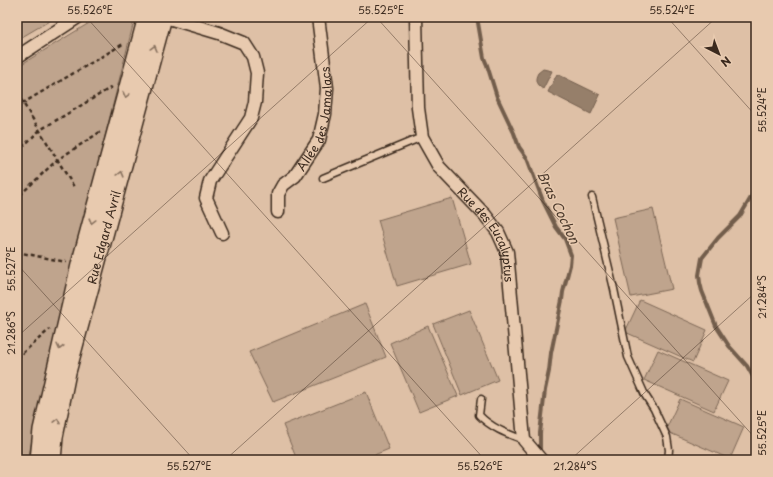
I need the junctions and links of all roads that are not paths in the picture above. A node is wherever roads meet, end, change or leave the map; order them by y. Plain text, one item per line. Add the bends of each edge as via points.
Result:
1 (78, 17) edge
2 (147, 17) edge
3 (164, 17) edge
4 (318, 17) edge
5 (416, 17) edge
6 (17, 57) edge
7 (422, 137) junction
8 (323, 178) dead end
9 (592, 198) dead end
10 (278, 212) dead end
11 (222, 233) dead end
12 (481, 399) dead end
13 (524, 440) junction
14 (537, 456) edge
15 (39, 460) edge
16 (52, 460) edge
17 (668, 460) edge

1 - 6 street
2 -> 15 street, Rue Edgard Avril via 80,264 42,430
3 - 11 street via 244,43 253,57 257,73 251,118 210,181 206,198
16 -> 3 street, Rue Edgard Avril via 67,372
4 - 10 street, Allée des Jamalacs via 327,88 325,114 319,140 295,176 278,194
5 - 7 street, Rue des Eucalyptus via 418,108
7 - 8 lane
7 - 13 street, Rue des Eucalyptus via 439,167 498,232 507,252
9 - 17 lane via 628,357 667,437
12 - 13 lane via 479,415 484,421 502,432
13 - 14 street

